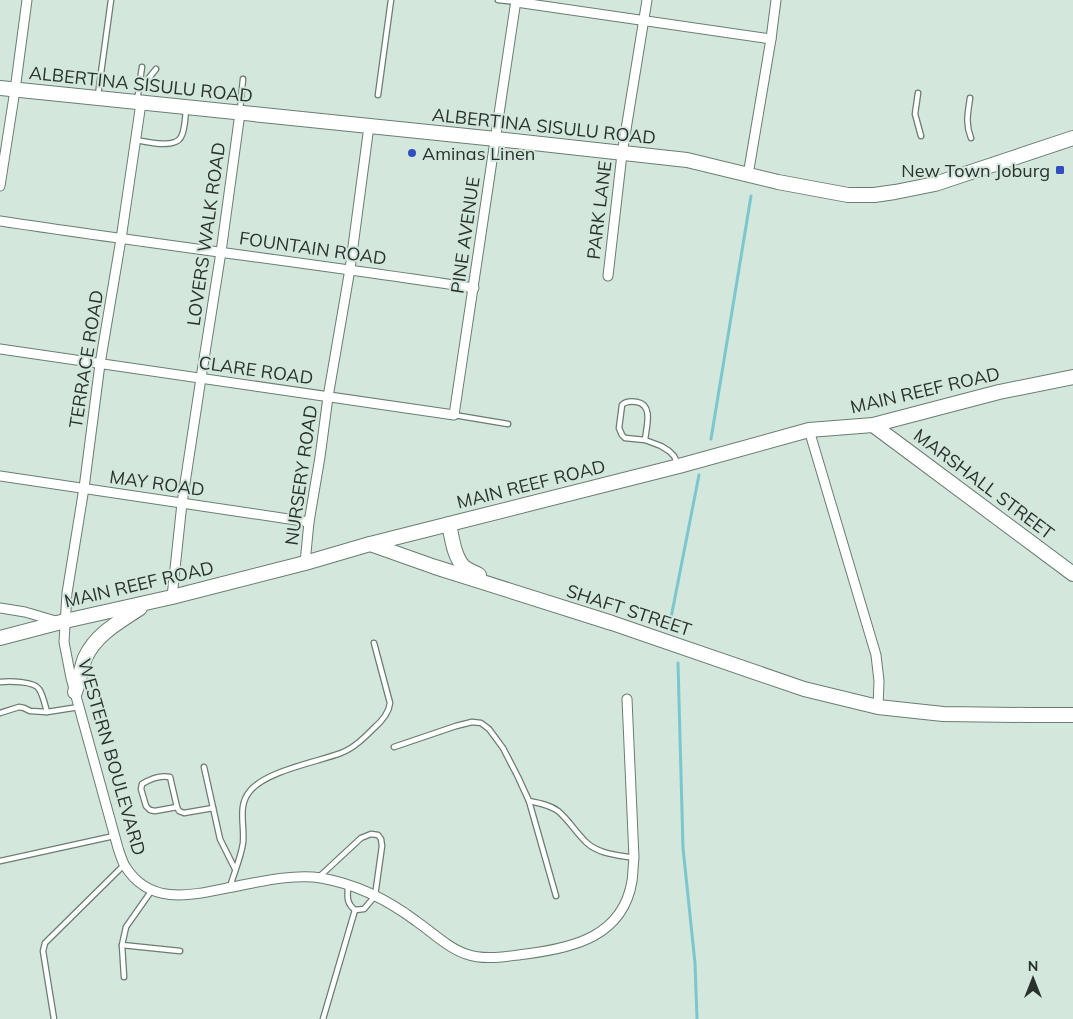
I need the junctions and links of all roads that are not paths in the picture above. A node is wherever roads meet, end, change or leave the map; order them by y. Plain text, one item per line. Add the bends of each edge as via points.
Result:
1 (26, 0) edge
2 (111, 0) edge
3 (391, 0) edge
4 (498, 0) edge
5 (647, 0) edge
6 (776, 0) edge
7 (516, 1) edge
8 (644, 20) junction
9 (772, 39) junction
10 (142, 67) dead end
11 (156, 69) dead end
12 (243, 79) dead end
13 (0, 88) edge
14 (15, 90) junction
15 (918, 93) dead end
16 (378, 95) dead end
17 (97, 98) junction
18 (139, 98) junction
19 (970, 98) dead end
20 (187, 108) junction
21 (240, 113) junction
22 (369, 126) junction
23 (921, 136) dead end
24 (970, 138) dead end
25 (1073, 138) edge
26 (496, 139) junction
27 (136, 140) junction
28 (622, 154) junction
29 (748, 175) junction
30 (0, 186) edge
31 (0, 221) edge
32 (121, 239) junction
33 (221, 252) junction
34 (350, 269) junction
35 (608, 276) dead end
36 (474, 288) junction
37 (0, 349) edge
38 (100, 364) junction
39 (1073, 377) edge
40 (201, 378) junction
41 (328, 397) junction
42 (454, 415) junction
43 (508, 424) dead end
44 (873, 424) junction
45 (809, 430) junction
46 (645, 440) junction
47 (679, 466) junction
48 (0, 476) edge
49 (84, 488) junction
50 (182, 503) junction
51 (309, 522) junction
52 (449, 524) junction
53 (370, 544) junction
54 (305, 563) junction
55 (1073, 574) edge
56 (511, 591) junction
57 (172, 597) junction
58 (147, 604) junction
59 (0, 608) edge
60 (62, 622) junction
61 (0, 638) edge
62 (374, 643) dead end
63 (0, 682) edge
64 (75, 692) junction
65 (628, 699) dead end
66 (79, 707) junction
67 (878, 707) junction
68 (47, 712) junction
69 (0, 713) edge
70 (1073, 715) edge
71 (394, 748) dead end
72 (204, 767) dead end
73 (529, 801) junction
74 (178, 807) junction
75 (213, 808) junction
76 (114, 836) junction
77 (634, 858) junction
78 (0, 861) edge
79 (124, 865) junction
80 (235, 869) junction
81 (319, 877) junction
82 (348, 884) junction
83 (230, 888) junction
84 (152, 890) junction
85 (375, 896) junction
86 (556, 896) dead end
87 (355, 910) junction
88 (122, 945) junction
89 (180, 950) dead end
90 (124, 977) dead end
91 (54, 1019) edge
92 (323, 1019) edge

1 - 14 street
2 - 17 lane
3 - 16 lane
4 - 7 lane
5 - 8 street, PARK LANE
6 - 9 street
7 - 8 street
7 - 26 street, PINE AVENUE
8 - 9 street
8 - 28 street, PARK LANE
9 - 29 street
10 - 18 lane
11 - 18 lane
12 - 21 lane
13 - 14 main road, ALBERTINA SISULU ROAD
14 - 17 main road, ALBERTINA SISULU ROAD
14 - 30 street
15 - 23 lane via 915,114
17 - 18 main road, ALBERTINA SISULU ROAD
18 - 20 main road, ALBERTINA SISULU ROAD
18 - 27 street, TERRACE ROAD
19 - 24 lane via 966,120
20 - 21 main road, ALBERTINA SISULU ROAD
20 - 27 lane via 180,139 175,143
21 - 22 main road, ALBERTINA SISULU ROAD
21 - 33 street, LOVERS WALK ROAD
22 - 26 main road, ALBERTINA SISULU ROAD
22 - 34 street, NURSERY ROAD
25 - 29 main road, ALBERTINA SISULU ROAD via 934,184 874,195 848,195
26 - 28 main road, ALBERTINA SISULU ROAD
26 - 36 street, PINE AVENUE
27 - 32 street, TERRACE ROAD
28 - 29 main road, ALBERTINA SISULU ROAD via 686,160
28 - 35 street, PARK LANE
31 - 32 street, FOUNTAIN ROAD
32 - 33 street, FOUNTAIN ROAD
32 - 38 street, TERRACE ROAD
33 - 34 street, FOUNTAIN ROAD
33 - 40 street, LOVERS WALK ROAD
34 - 36 street, FOUNTAIN ROAD
34 - 41 street, NURSERY ROAD
36 - 42 street, PINE AVENUE
37 - 38 street, CLARE ROAD
38 - 40 street, CLARE ROAD
38 - 49 street, TERRACE ROAD
39 - 44 main road, MAIN REEF ROAD
40 - 41 street, CLARE ROAD
40 - 50 street, LOVERS WALK ROAD
41 - 42 street, CLARE ROAD
41 - 51 street, NURSERY ROAD
42 - 43 lane, CLARE ROAD
44 - 45 main road, MAIN REEF ROAD
44 - 55 main road, MARSHALL STREET
45 - 47 main road, MAIN REEF ROAD
45 - 67 street via 876,655
46 - 46 lane via 625,438 621,432 624,402 639,402 647,408
46 - 47 lane via 669,451
47 - 52 main road, MAIN REEF ROAD
48 - 49 street, MAY ROAD
49 - 50 street, MAY ROAD
49 - 60 street, TERRACE ROAD
50 - 51 street, MAY ROAD
50 - 57 street, LOVERS WALK ROAD
51 - 54 street, NURSERY ROAD
52 - 53 main road, MAIN REEF ROAD
52 - 56 main road via 457,556 464,566
53 - 54 main road, MAIN REEF ROAD
53 - 56 main road, SHAFT STREET
54 - 57 main road, MAIN REEF ROAD
56 - 67 main road, SHAFT STREET via 804,688
57 - 58 main road, MAIN REEF ROAD
58 - 60 main road, MAIN REEF ROAD
58 - 64 main road via 114,624 92,646 84,660
59 - 60 street
60 - 61 main road, MAIN REEF ROAD
60 - 64 street, WESTERN BOULEVARD
62 - 80 lane via 390,703 388,712 352,747 284,771 250,790 243,806 243,843
63 - 68 lane via 36,686
64 - 66 street, WESTERN BOULEVARD
65 - 77 street, WESTERN BOULEVARD
66 - 68 lane
66 - 76 street, WESTERN BOULEVARD
67 - 70 main road, SHAFT STREET via 944,714
68 - 69 lane via 19,707
71 - 73 lane via 456,726 481,723 503,748
72 - 75 lane
73 - 77 lane via 559,812 594,847
73 - 86 lane
74 - 74 lane via 150,810 146,806 142,784 170,777
74 - 75 lane via 184,813
75 - 80 lane via 220,840
76 - 78 lane
76 - 79 street, WESTERN BOULEVARD
77 - 85 street, WESTERN BOULEVARD via 628,896 622,910 603,931 566,947 530,953 489,958 463,953
79 - 84 street, WESTERN BOULEVARD
79 - 91 lane via 45,943 43,950
80 - 83 lane
81 - 82 street, WESTERN BOULEVARD
81 - 83 street, WESTERN BOULEVARD via 290,877
81 - 85 lane via 362,838 378,835 382,846
82 - 85 street, WESTERN BOULEVARD
82 - 87 lane via 348,900
83 - 84 street, WESTERN BOULEVARD via 195,895
84 - 88 lane via 126,927
85 - 87 lane via 364,909
87 - 92 lane
88 - 89 lane
88 - 90 lane

